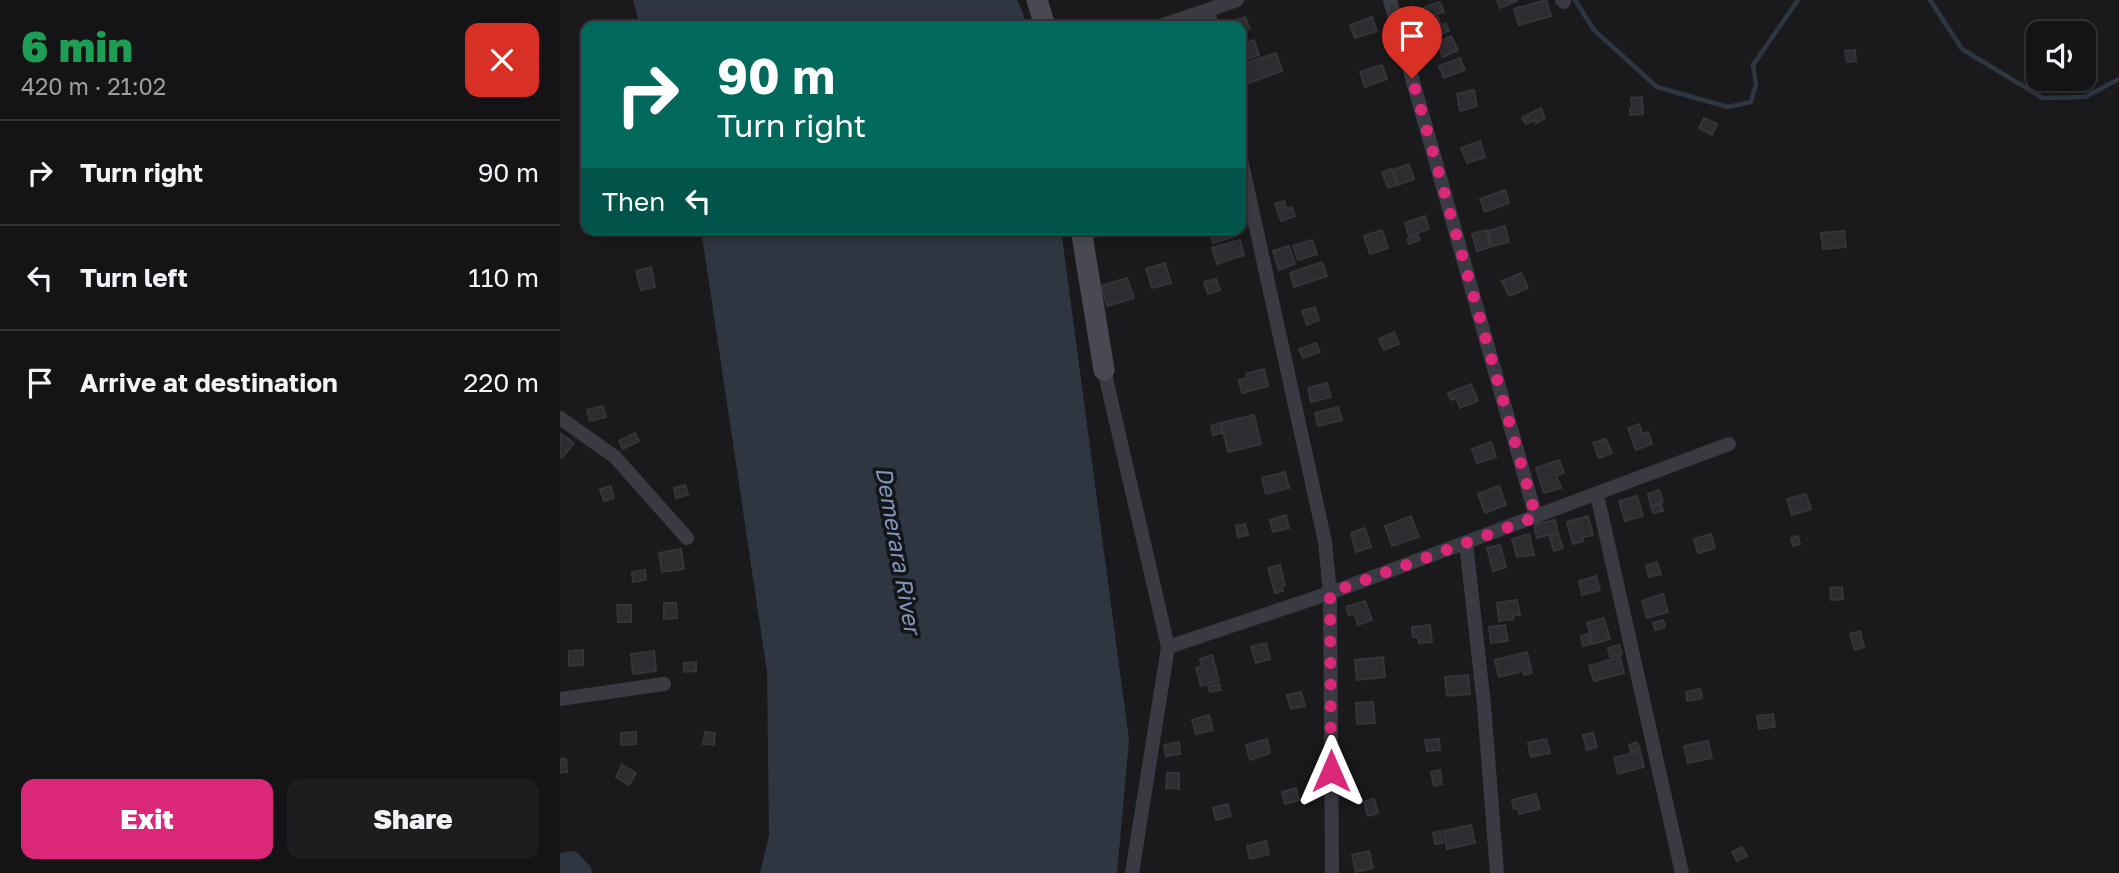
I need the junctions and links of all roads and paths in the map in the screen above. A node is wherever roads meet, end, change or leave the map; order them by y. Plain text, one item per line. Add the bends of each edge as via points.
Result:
1 (1037, 0) edge
2 (1237, 0) edge
3 (1390, 0) edge
4 (1208, 10) junction
5 (1043, 21) edge
6 (1175, 21) edge
7 (1211, 21) edge
8 (1246, 182) edge
9 (1082, 235) edge
10 (1104, 370) joint
11 (560, 418) edge
12 (1729, 444) dead end
13 (1597, 495) junction
14 (1536, 517) junction
15 (687, 538) dead end
16 (1466, 543) junction
17 (1330, 593) junction
18 (1168, 647) junction
19 (664, 684) dead end
20 (560, 699) edge
21 (1132, 873) edge
22 (1332, 873) edge
23 (1497, 873) edge
24 (1682, 873) edge

1 - 5 street
2 - 4 street
3 - 14 street
4 - 6 street
4 - 7 street
8 - 17 street via 1325,542
9 - 10 street
10 - 18 street
11 - 15 street via 615,457
12 - 13 street
13 - 14 street
13 - 24 street
14 - 16 street
16 - 17 street
16 - 23 street
17 - 18 street
17 - 22 street
18 - 21 street
19 - 20 street

